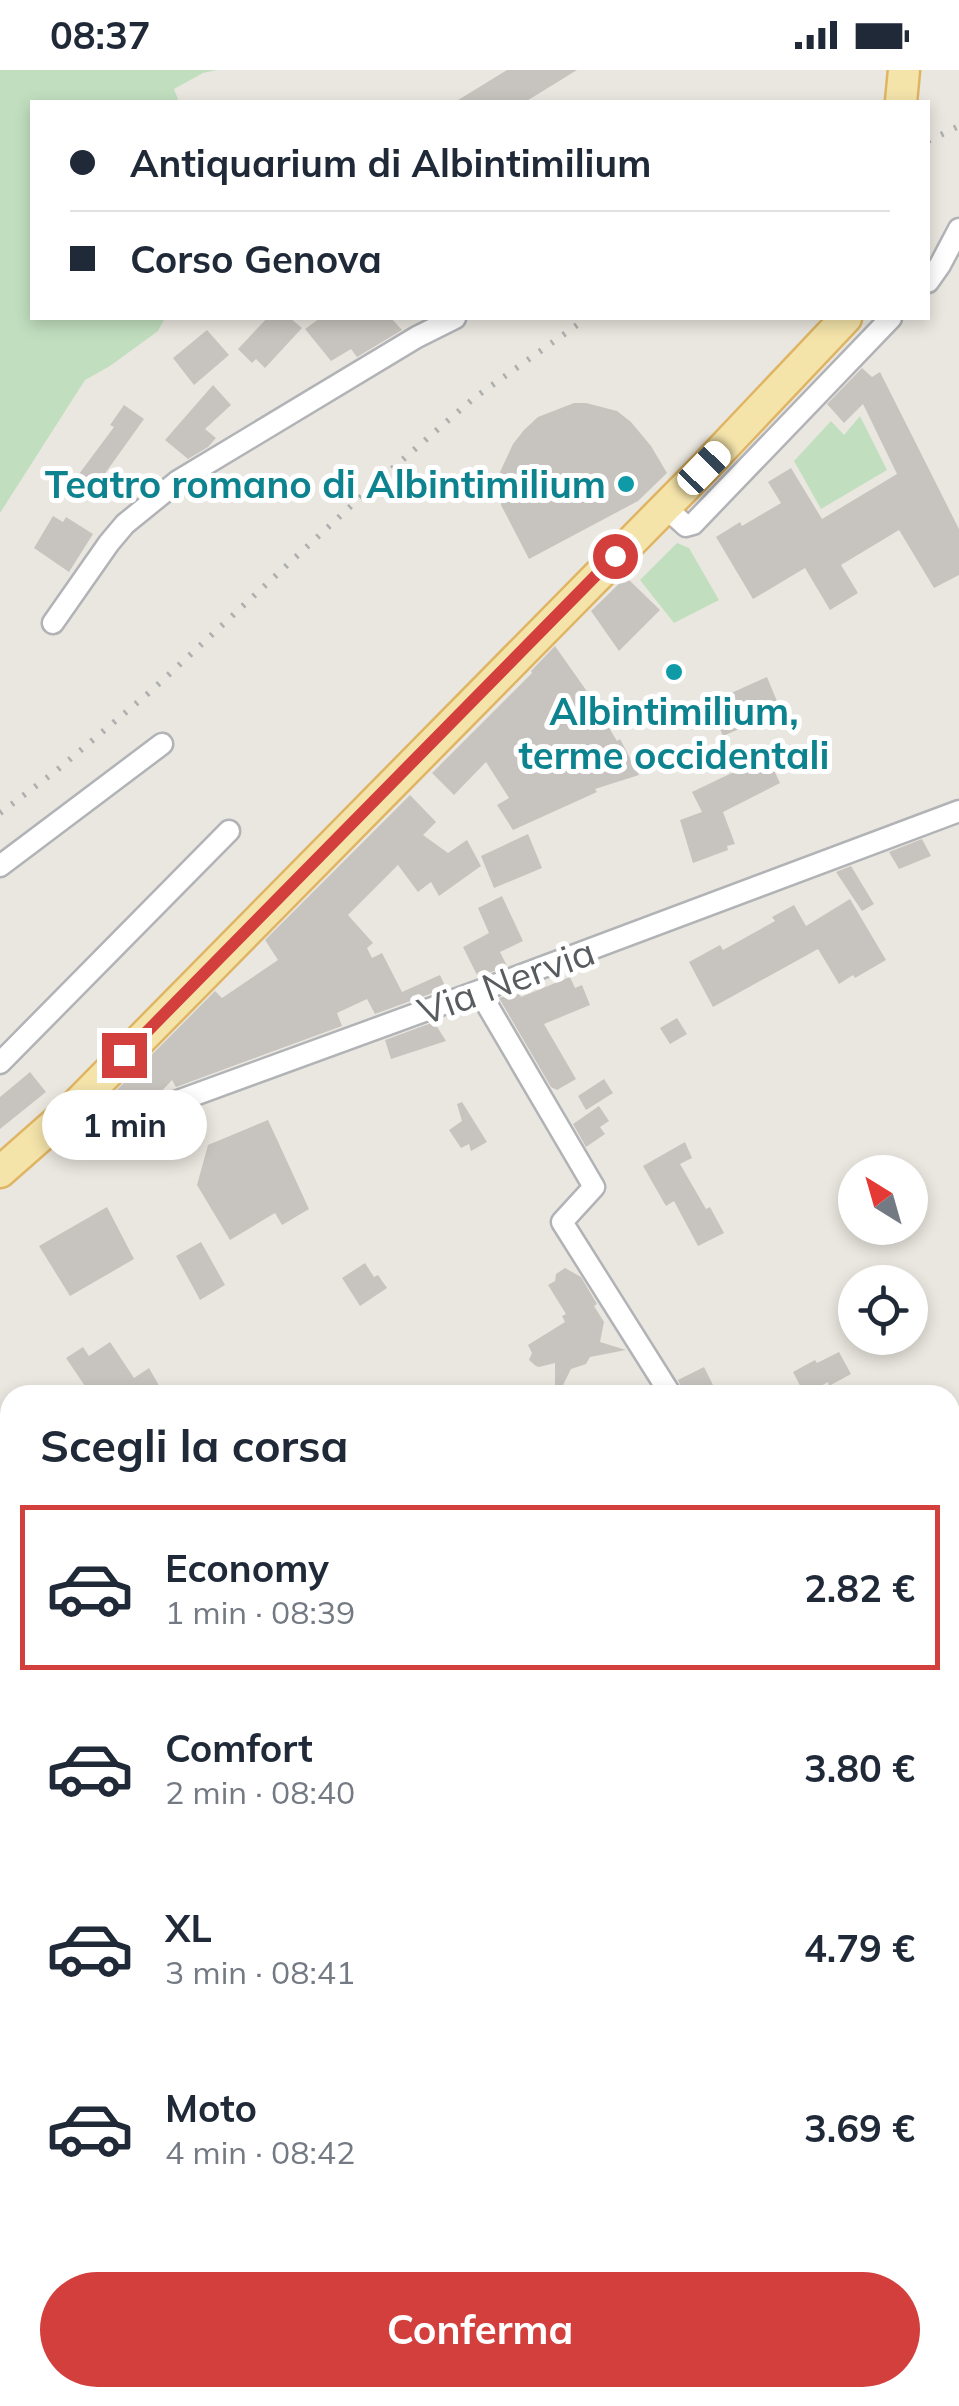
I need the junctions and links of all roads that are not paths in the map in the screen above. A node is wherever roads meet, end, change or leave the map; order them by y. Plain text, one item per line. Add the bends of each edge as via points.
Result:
1 (959, 228) edge
2 (930, 279) edge
3 (451, 320) edge
4 (844, 320) edge
5 (889, 320) edge
6 (665, 507) junction
7 (52, 623) dead end
8 (162, 744) dead end
9 (959, 812) edge
10 (228, 831) dead end
11 (0, 866) edge
12 (479, 991) junction
13 (0, 1063) edge
14 (58, 1122) junction
15 (0, 1172) edge
16 (665, 1385) edge

1 - 2 street
3 - 7 street via 178,481 117,533
4 - 6 main road
5 - 6 street via 693,524 686,526
6 - 14 main road
8 - 11 street
9 - 12 street, Via Nervia
10 - 13 street
12 - 14 street, Via Nervia via 136,1116 97,1138 76,1138
12 - 16 street via 594,1186 562,1222
14 - 15 main road

